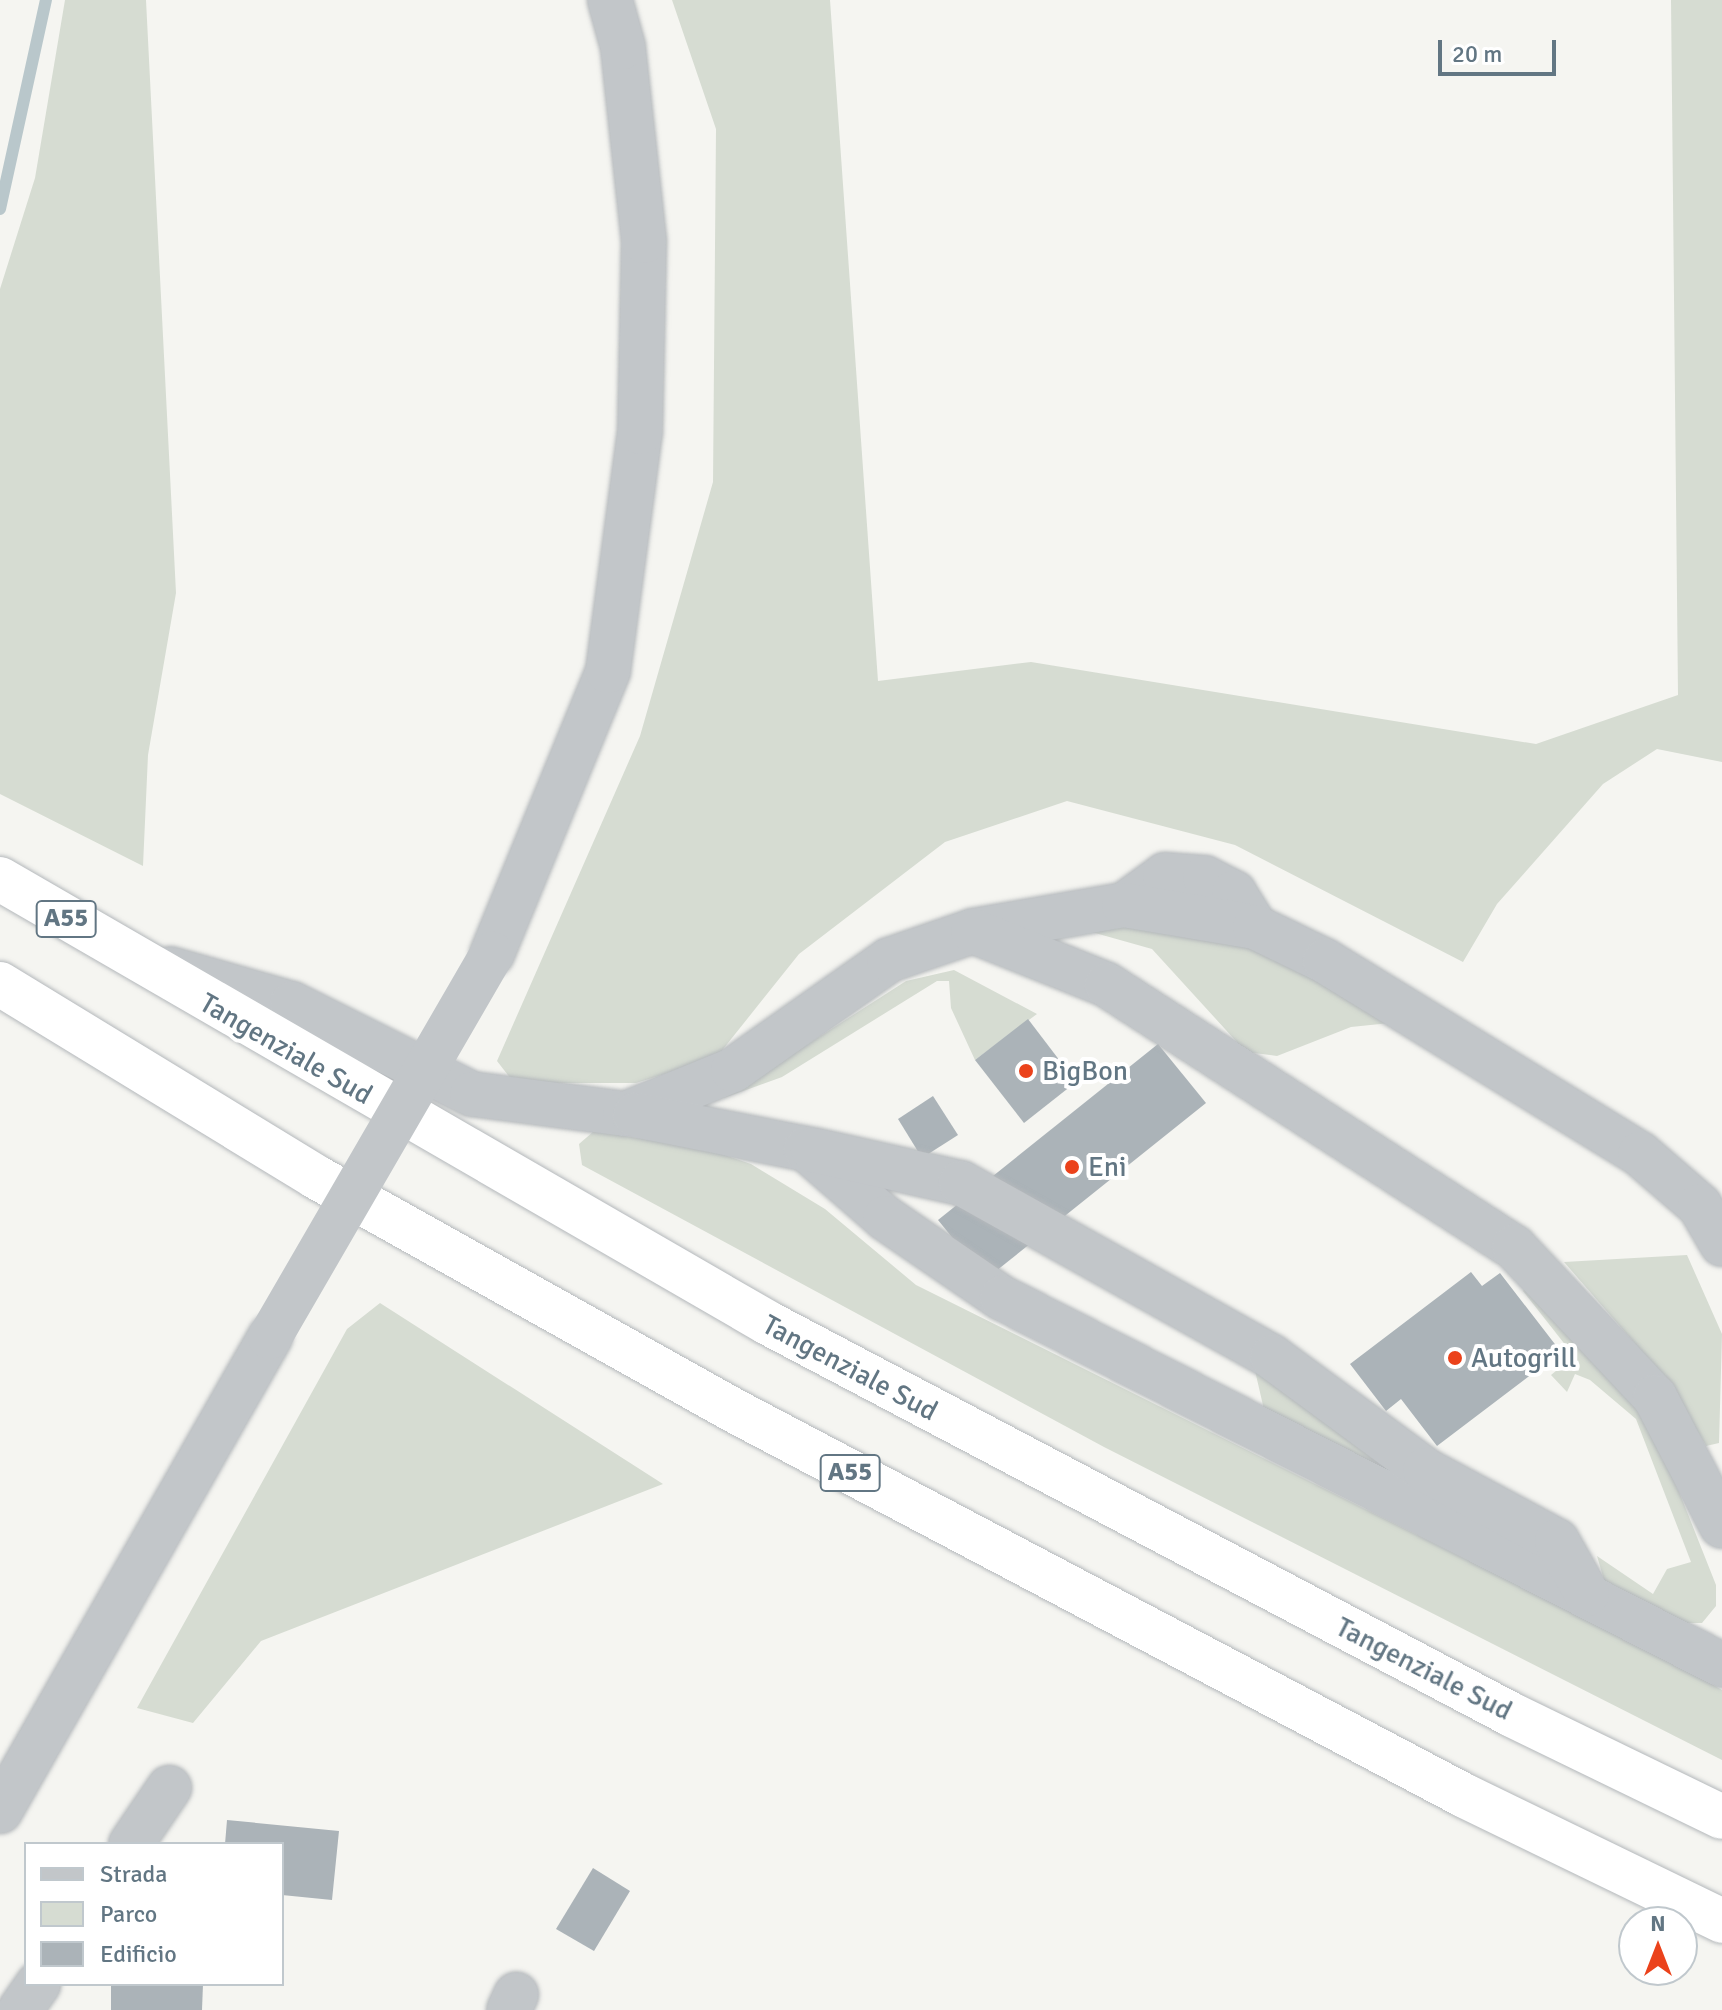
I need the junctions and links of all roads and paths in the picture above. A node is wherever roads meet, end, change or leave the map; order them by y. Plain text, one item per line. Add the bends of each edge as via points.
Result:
1 (610, 0) edge
2 (0, 879) edge
3 (973, 931) junction
4 (133, 959) junction
5 (0, 984) edge
6 (625, 1114) junction
7 (806, 1149) junction
8 (1722, 1244) edge
9 (1722, 1526) edge
10 (1587, 1594) junction
11 (1722, 1665) edge
12 (169, 1788) dead end
13 (0, 1811) edge
14 (1722, 1817) edge
15 (132, 1842) edge
16 (1722, 1921) edge
17 (37, 1986) edge
18 (20, 2010) edge

1 - 13 street, bridge via 623,47 644,241 640,432 608,671 492,954
2 - 4 highway, Tangenziale Sud / A55
3 - 6 street via 889,960 733,1070
3 - 8 street via 1124,905 1255,927 1325,961 1640,1154 1700,1206
3 - 9 street via 1107,985 1514,1247 1655,1397
4 - 6 street via 292,1004 486,1098
4 - 14 highway, Tangenziale Sud / A55 via 768,1323 1456,1686
5 - 16 highway, A55 via 316,1177 731,1409 1451,1789
6 - 7 street
7 - 10 street via 885,1218 1002,1298
7 - 10 street via 961,1183 1272,1357 1425,1470 1557,1541
10 - 11 street
12 - 15 street
17 - 18 street

